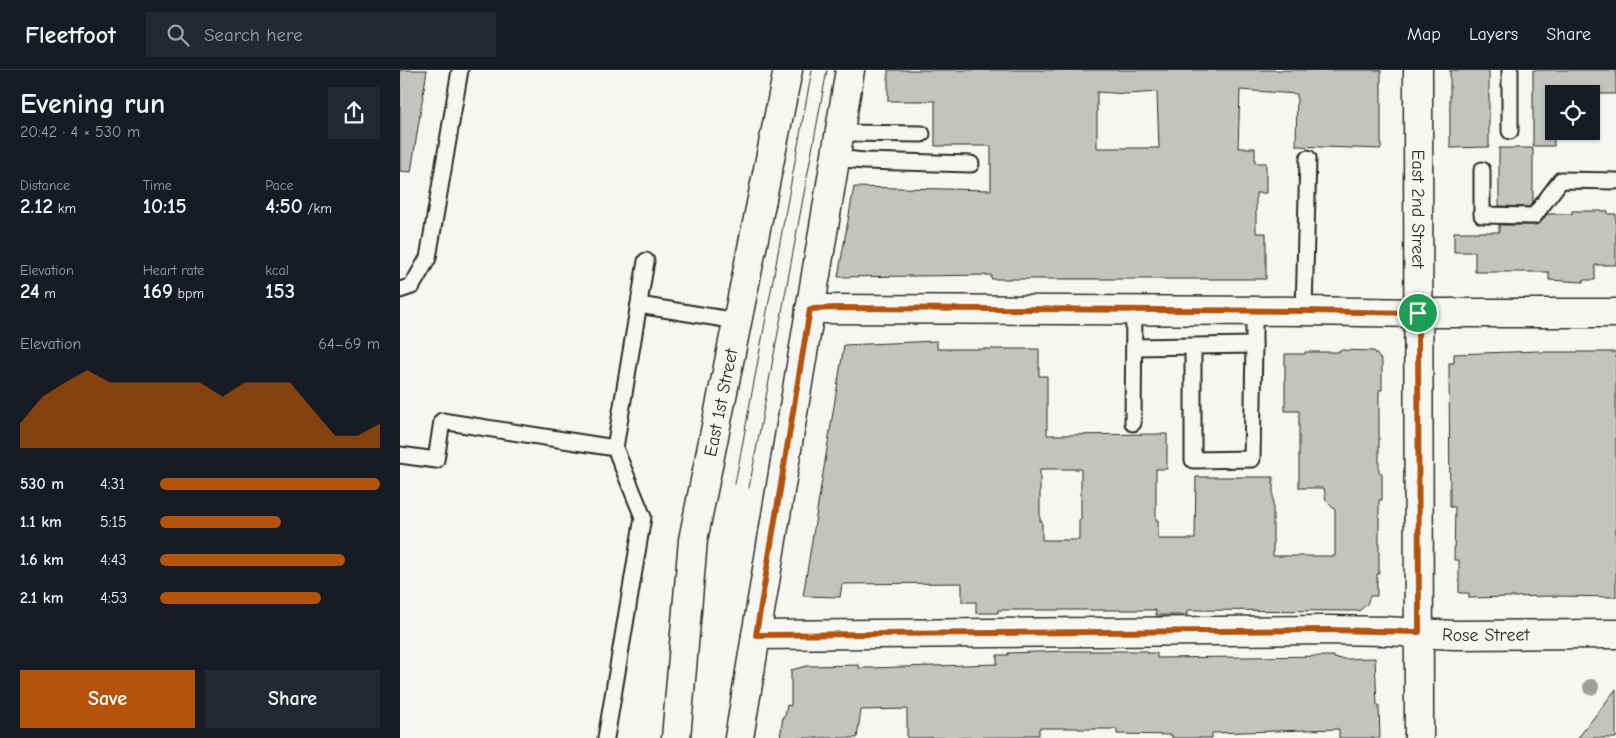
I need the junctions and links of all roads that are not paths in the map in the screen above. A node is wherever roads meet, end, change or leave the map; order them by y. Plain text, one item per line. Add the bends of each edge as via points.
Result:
1 (460, 70) edge
2 (788, 70) edge
3 (850, 70) edge
4 (1418, 70) edge
5 (1510, 70) edge
6 (1510, 131) dead end
7 (922, 134) dead end
8 (838, 145) junction
9 (1308, 158) dead end
10 (971, 164) dead end
11 (1482, 170) dead end
12 (1616, 180) edge
13 (646, 261) dead end
14 (400, 290) edge
15 (639, 305) junction
16 (810, 309) junction
17 (1134, 310) junction
18 (1254, 311) junction
19 (1304, 311) junction
20 (1418, 313) junction
21 (1616, 313) edge
22 (737, 321) junction
23 (1254, 345) junction
24 (1193, 346) junction
25 (1135, 347) junction
26 (1133, 423) dead end
27 (615, 448) junction
28 (400, 455) edge
29 (1419, 632) junction
30 (1616, 634) edge
31 (756, 635) junction
32 (606, 738) edge
33 (676, 738) edge
34 (738, 738) edge
35 (1419, 738) edge

1 - 14 lane via 428,258 412,286
2 - 22 street, East 1st Street
3 - 8 street
4 - 20 street, East 2nd Street
5 - 6 lane
7 - 8 lane
8 - 10 lane via 864,161
8 - 16 street
9 - 19 lane
11 - 12 lane via 1482,215 1534,216 1561,180
13 - 15 lane
15 - 22 lane
15 - 27 lane
16 - 17 street
16 - 31 street
17 - 18 street
17 - 25 lane
18 - 19 street
18 - 23 lane
19 - 20 street
20 - 21 street
20 - 29 street, East 2nd Street
22 - 33 street, East 1st Street via 693,540
23 - 24 lane
23 - 24 lane via 1252,459 1193,460
24 - 25 lane
25 - 26 lane
27 - 28 lane via 442,421 436,460
27 - 32 lane via 643,517
29 - 30 street, Rose Street
29 - 31 street, Rose Street
29 - 35 street, East 2nd Street
31 - 34 street

